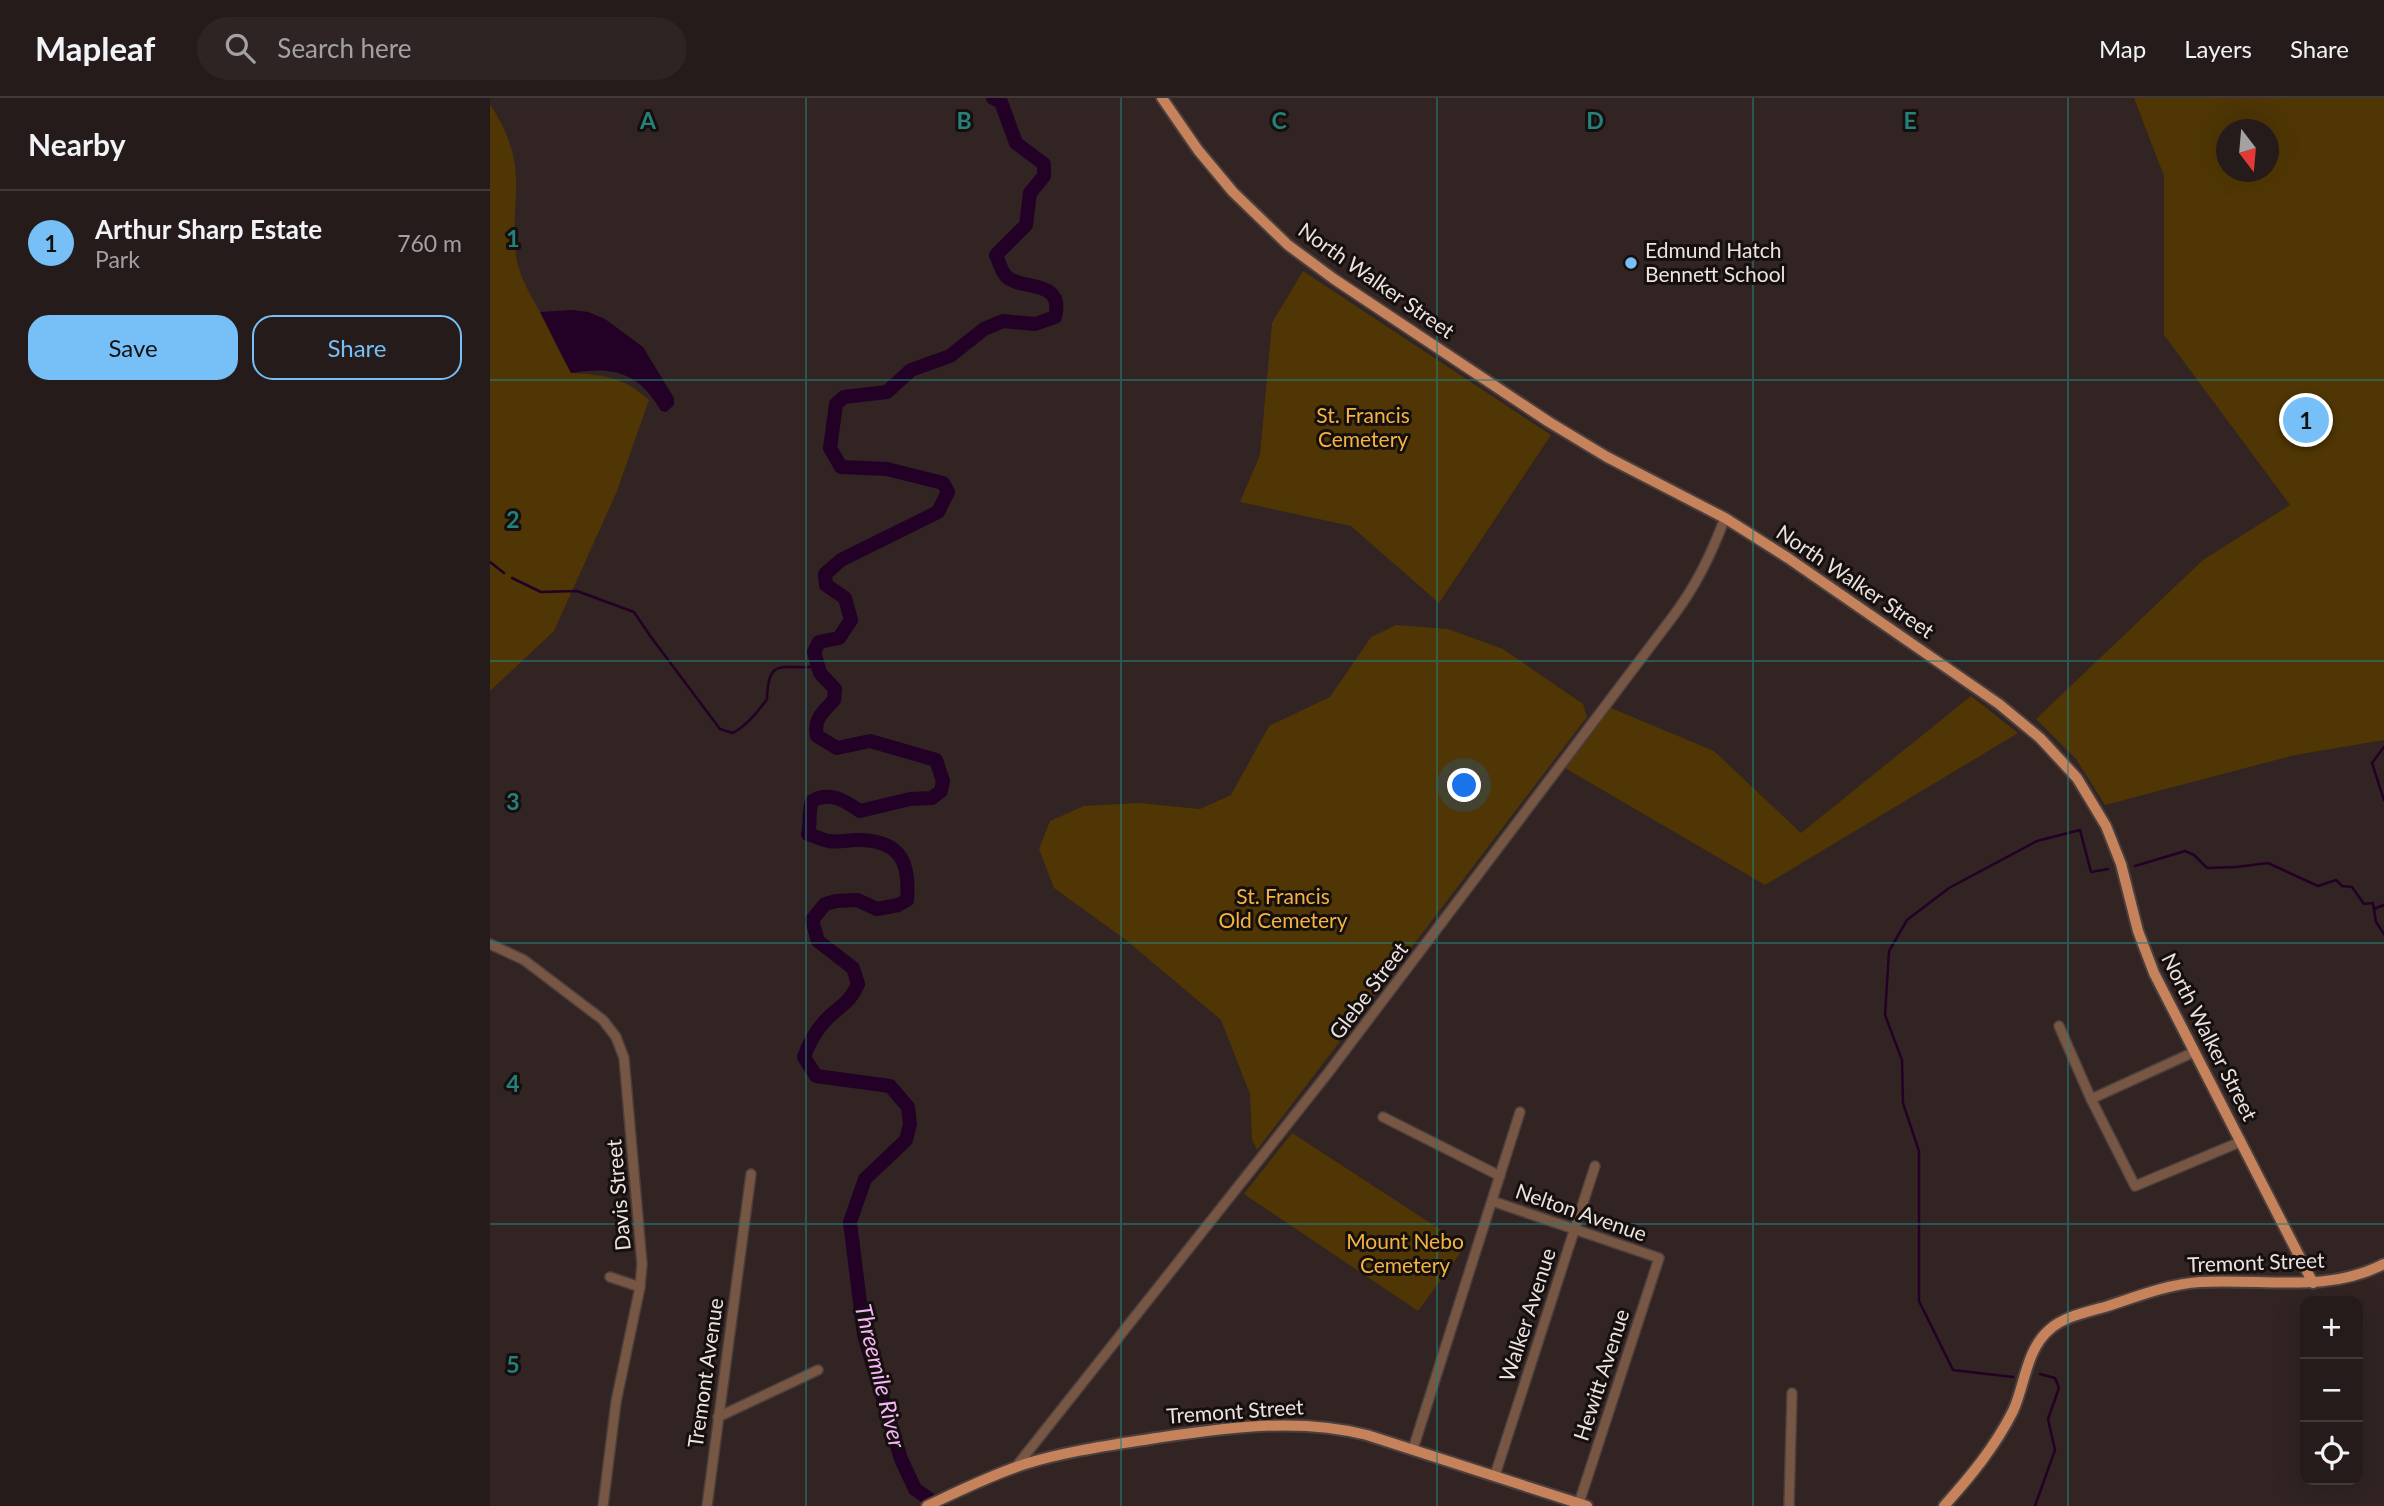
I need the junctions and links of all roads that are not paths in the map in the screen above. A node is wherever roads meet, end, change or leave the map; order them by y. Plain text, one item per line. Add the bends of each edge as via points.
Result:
1 (1162, 98) edge
2 (1725, 518) junction
3 (490, 944) edge
4 (2059, 1026) dead end
5 (2194, 1052) junction
6 (2091, 1099) junction
7 (1520, 1112) dead end
8 (1383, 1117) dead end
9 (2240, 1142) junction
10 (1595, 1166) dead end
11 (751, 1174) dead end
12 (1500, 1175) junction
13 (1492, 1201) junction
14 (1574, 1229) junction
15 (1658, 1258) joint
16 (2384, 1264) edge
17 (610, 1278) dead end
18 (2313, 1283) junction
19 (640, 1287) junction
20 (818, 1370) dead end
21 (1792, 1393) dead end
22 (718, 1417) junction
23 (1413, 1449) junction
24 (1014, 1468) junction
25 (1495, 1475) junction
26 (1583, 1505) edge
27 (603, 1506) edge
28 (707, 1506) edge
29 (927, 1506) edge
30 (1788, 1506) edge
31 (1944, 1506) edge

1 - 2 main road, North Walker Street via 1217,174 1288,245 1540,417
2 - 5 main road, North Walker Street via 1999,704 2061,758 2106,826 2146,953
2 - 24 street, Glebe Street via 1701,574 1671,619 1328,1073
3 - 19 street, Davis Street via 524,960 603,1020 621,1046 642,1247
4 - 6 street
5 - 6 street
5 - 9 main road, North Walker Street
6 - 9 street via 2135,1186
7 - 12 street
8 - 12 street
9 - 18 main road, North Walker Street
10 - 14 street, Walker Avenue
11 - 22 street, Tremont Avenue
12 - 13 street
13 - 14 street, Nelton Avenue
13 - 23 street
14 - 15 street, Nelton Avenue
14 - 25 street, Walker Avenue
15 - 26 street, Hewitt Avenue
16 - 18 main road, Tremont Street via 2358,1275
17 - 19 street
18 - 31 main road, Tremont Street via 2180,1284 2051,1327 2035,1347 2002,1432
19 - 27 street, Davis Street via 616,1402
20 - 22 street
21 - 30 street
22 - 28 street, Tremont Avenue
23 - 24 main road, Tremont Street via 1340,1429 1274,1425 1124,1443
23 - 25 main road, Tremont Street
24 - 29 main road, Tremont Street
25 - 26 main road, Tremont Street

